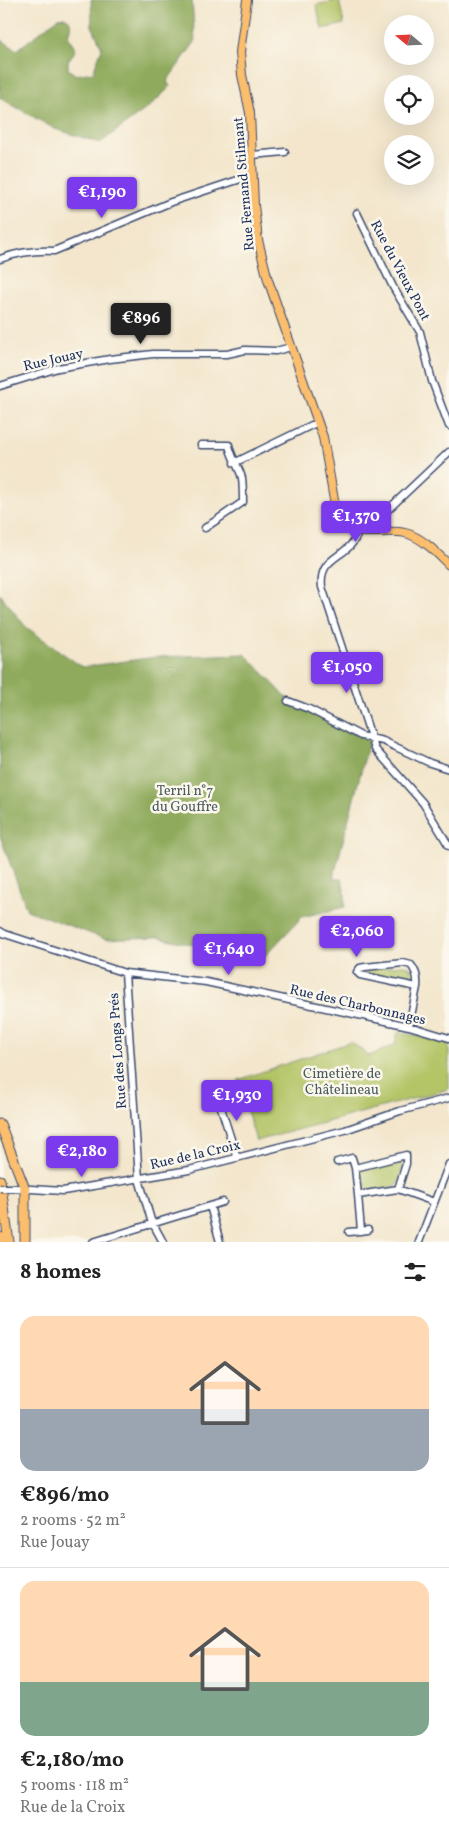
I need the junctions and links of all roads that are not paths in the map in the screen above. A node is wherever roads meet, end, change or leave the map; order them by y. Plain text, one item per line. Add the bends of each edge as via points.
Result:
1 (247, 0) edge
2 (285, 152) dead end
3 (252, 155) junction
4 (253, 175) junction
5 (357, 213) dead end
6 (0, 259) edge
7 (292, 348) junction
8 (0, 386) edge
9 (318, 422) junction
10 (449, 426) edge
11 (201, 445) dead end
12 (449, 452) edge
13 (234, 463) junction
14 (205, 528) dead end
15 (372, 531) junction
16 (358, 532) junction
17 (449, 565) edge
18 (288, 701) dead end
19 (371, 739) junction
20 (449, 769) edge
21 (447, 836) edge
22 (449, 846) edge
23 (0, 931) edge
24 (125, 973) junction
25 (417, 986) junction
26 (409, 1026) junction
27 (449, 1038) edge
28 (216, 1092) dead end
29 (449, 1098) edge
30 (0, 1124) edge
31 (236, 1158) junction
32 (338, 1162) dead end
33 (449, 1164) edge
34 (355, 1168) junction
35 (139, 1179) junction
36 (0, 1180) edge
37 (0, 1188) edge
38 (398, 1189) junction
39 (25, 1190) junction
40 (358, 1195) junction
41 (223, 1202) dead end
42 (434, 1202) junction
43 (210, 1206) junction
44 (154, 1224) junction
45 (349, 1232) dead end
46 (0, 1237) edge
47 (0, 1242) edge
48 (9, 1242) edge
49 (25, 1242) edge
50 (92, 1242) edge
51 (163, 1242) edge
52 (220, 1242) edge
53 (419, 1242) edge

1 - 3 main road, Rue Fernand Stilmant via 240,52 250,113
2 - 3 street
3 - 4 main road, Rue Fernand Stilmant
4 - 6 street via 171,202 54,251 35,250
4 - 7 main road, Rue Fernand Stilmant via 261,255
5 - 10 street, Rue du Vieux Pont via 420,332 432,381
7 - 8 street, Rue Jouay via 276,352 245,350 227,354 153,354 110,359 58,368
7 - 9 main road, Rue Fernand Stilmant
9 - 13 street
9 - 16 main road, Rue Fernand Stilmant via 337,517 344,526
11 - 13 street via 229,445
12 - 15 street via 377,520
13 - 14 street via 242,477 243,502
15 - 16 main road
15 - 17 main road via 414,536
16 - 19 street via 350,548 325,565 321,581
18 - 19 street
19 - 20 street
19 - 21 street via 375,749
21 - 22 street
23 - 24 street, Rue des Charbonnages
24 - 26 street, Rue des Charbonnages via 206,982
24 - 35 street, Rue des Longs Prés
25 - 25 street via 416,974 408,964 360,968 357,972
25 - 26 street
26 - 27 street, Rue des Charbonnages
28 - 31 street
29 - 31 street, Rue de la Croix via 345,1130
30 - 39 highway
31 - 35 street, Rue de la Croix
32 - 34 street via 352,1158
33 - 42 street
34 - 38 street via 406,1155
34 - 40 street
35 - 39 street, Rue de la Croix via 63,1191
35 - 44 street, Rue des Longs Prés
36 - 48 highway
37 - 39 street, Rue de la Croix, bridge
38 - 40 street
38 - 42 street
39 - 49 highway
40 - 45 street via 364,1231
41 - 43 street
42 - 53 street
43 - 44 street
43 - 52 street
44 - 50 street
44 - 51 street, Rue des Longs Prés
46 - 47 highway

